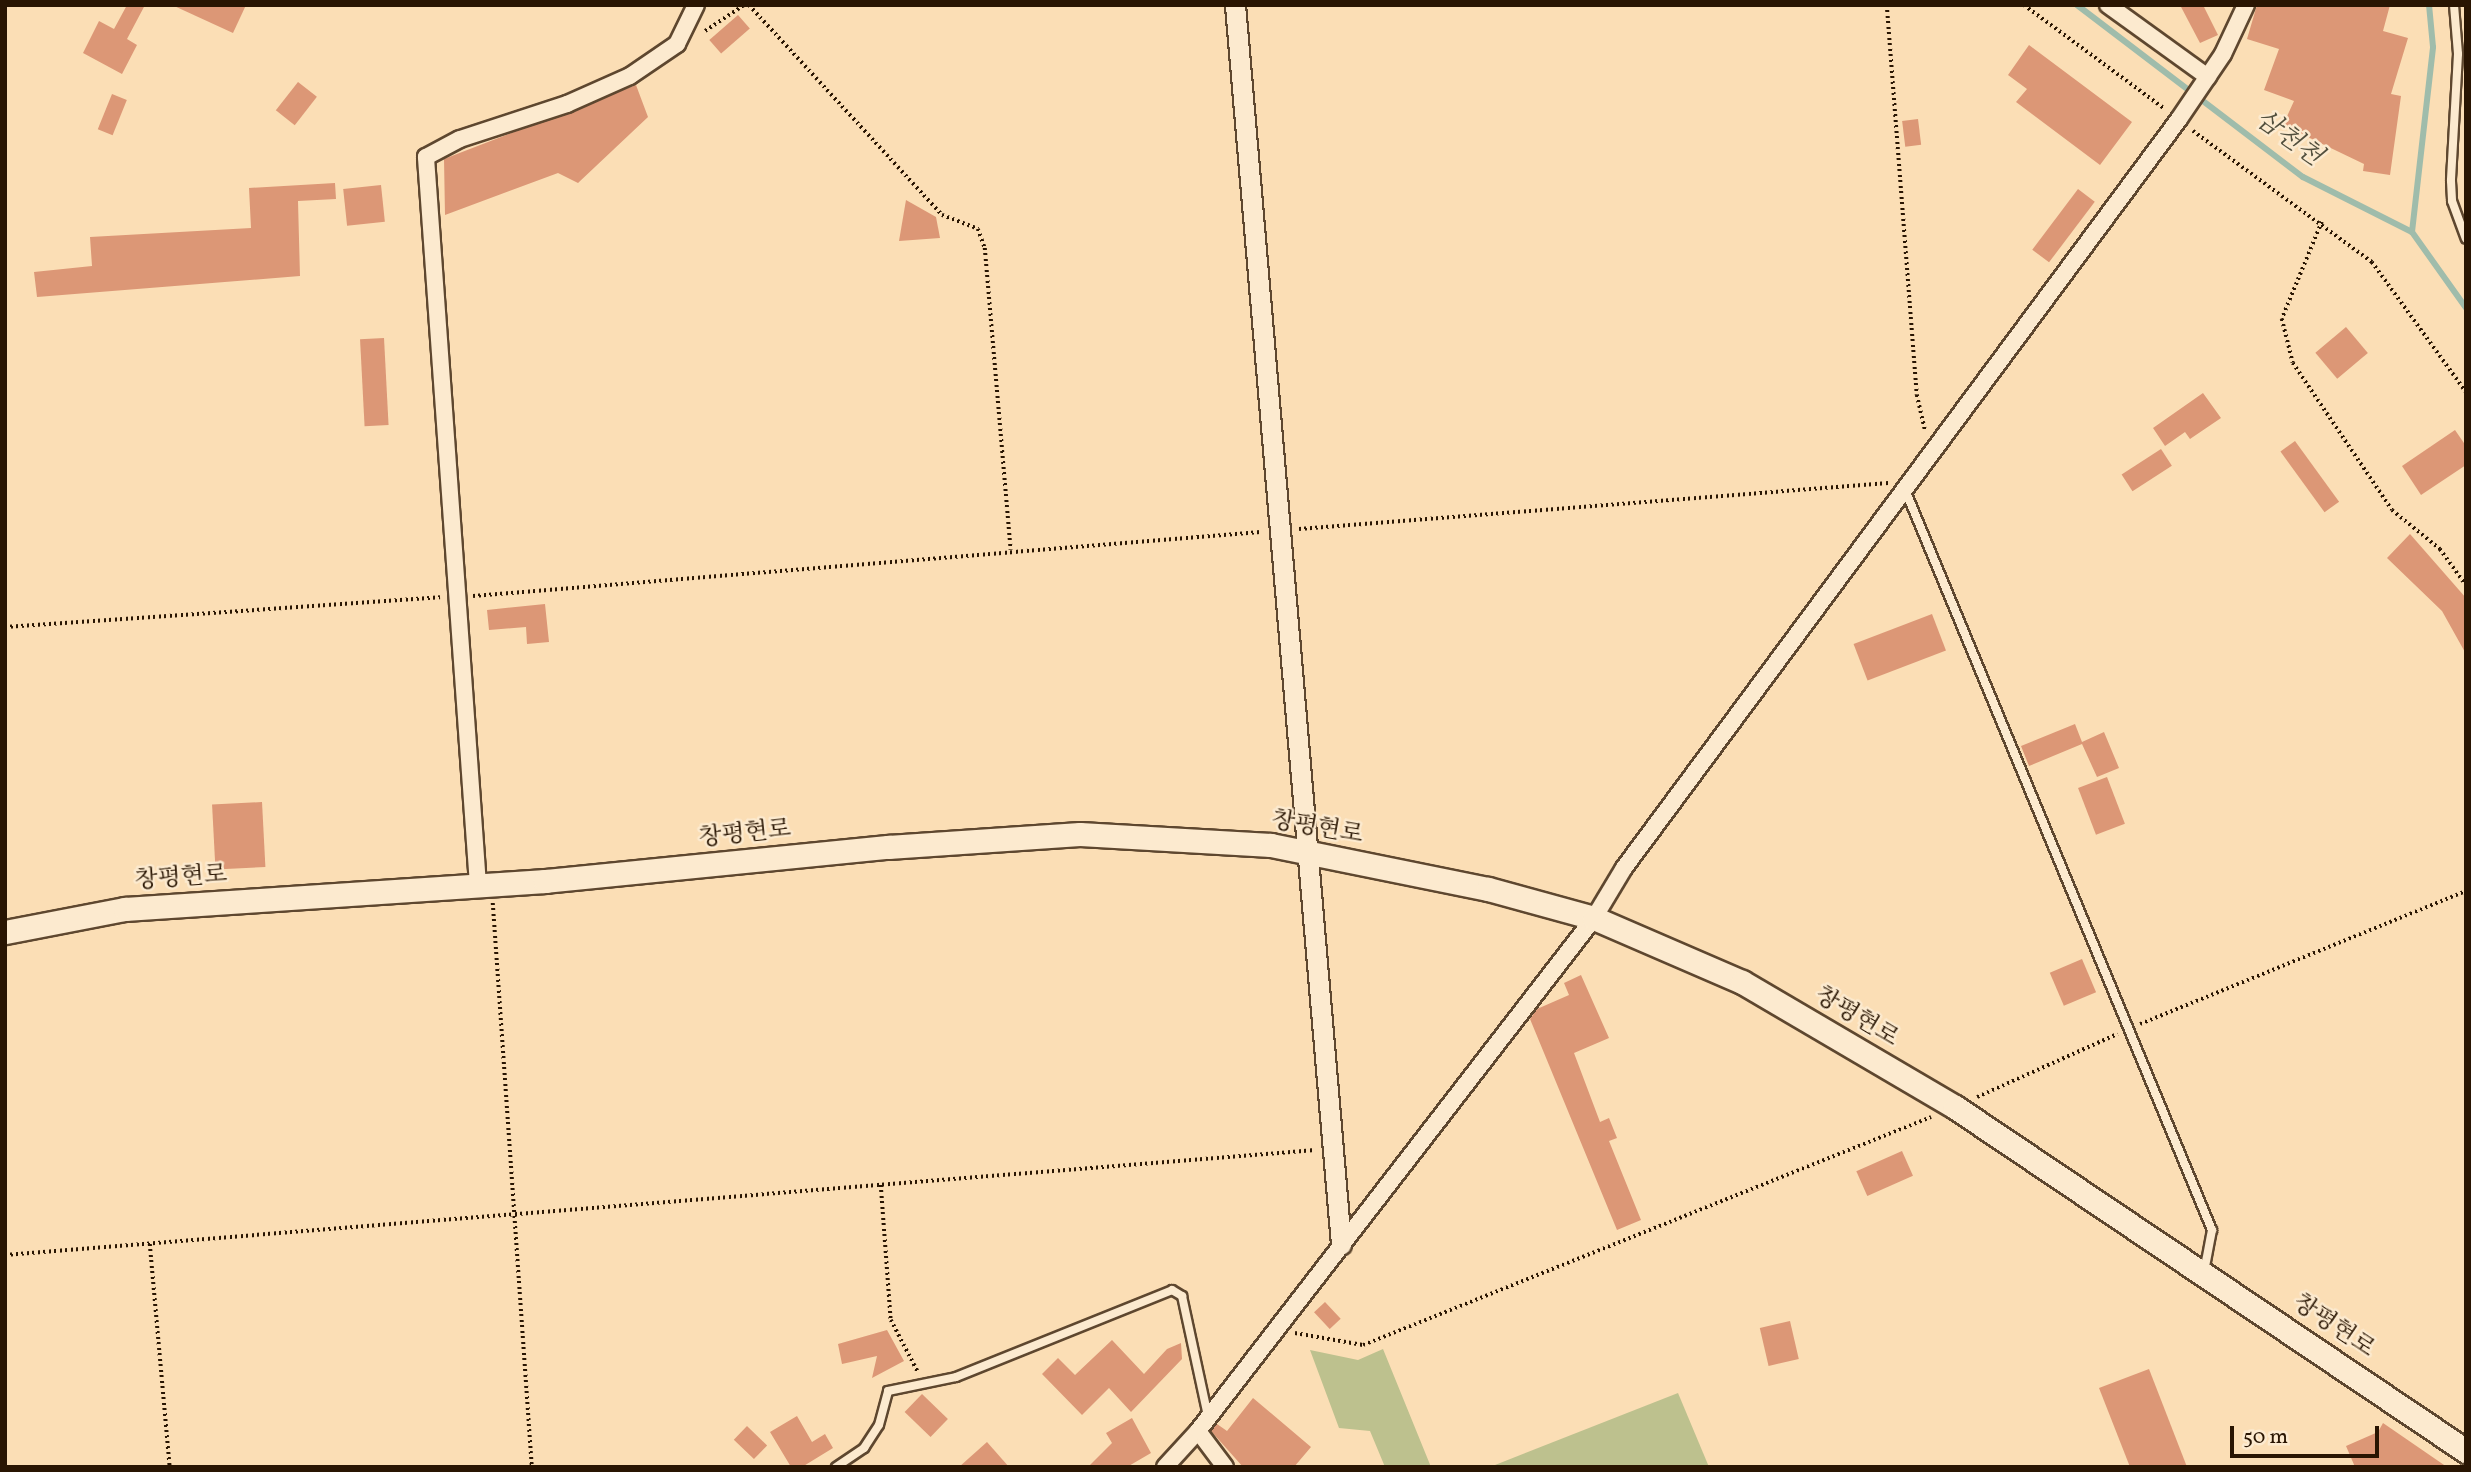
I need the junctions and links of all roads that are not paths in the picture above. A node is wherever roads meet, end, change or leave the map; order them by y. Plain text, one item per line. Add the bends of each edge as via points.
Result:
1 (696, 5) edge
2 (1234, 5) edge
3 (2108, 5) edge
4 (2246, 5) edge
5 (2454, 5) edge
6 (2206, 79) junction
7 (2466, 239) edge
8 (1906, 492) junction
9 (1305, 852) junction
10 (485, 885) junction
11 (1594, 918) junction
12 (5, 932) edge
13 (1341, 1244) junction
14 (2204, 1272) junction
15 (1203, 1424) junction
16 (2466, 1451) edge
17 (836, 1467) edge
18 (1165, 1467) edge
19 (1225, 1467) edge

1 - 10 street via 683,35 666,55 595,94 460,139 426,157 457,597
2 - 9 street
3 - 6 street
4 - 6 street
5 - 7 lane via 2458,54 2452,201
6 - 8 street
8 - 11 street via 1624,868
8 - 14 lane via 2212,1230
9 - 10 main road, 창평현로 via 1271,845 1080,834
9 - 11 main road, 창평현로 via 1488,888
9 - 13 street
10 - 12 main road, 창평현로 via 125,909
11 - 13 street
11 - 14 main road, 창평현로 via 1742,982 1955,1107
13 - 15 street
14 - 16 main road, 창평현로
15 - 17 lane via 1182,1297 1172,1290 956,1377 888,1391 878,1425 864,1448
15 - 18 street
15 - 19 street

